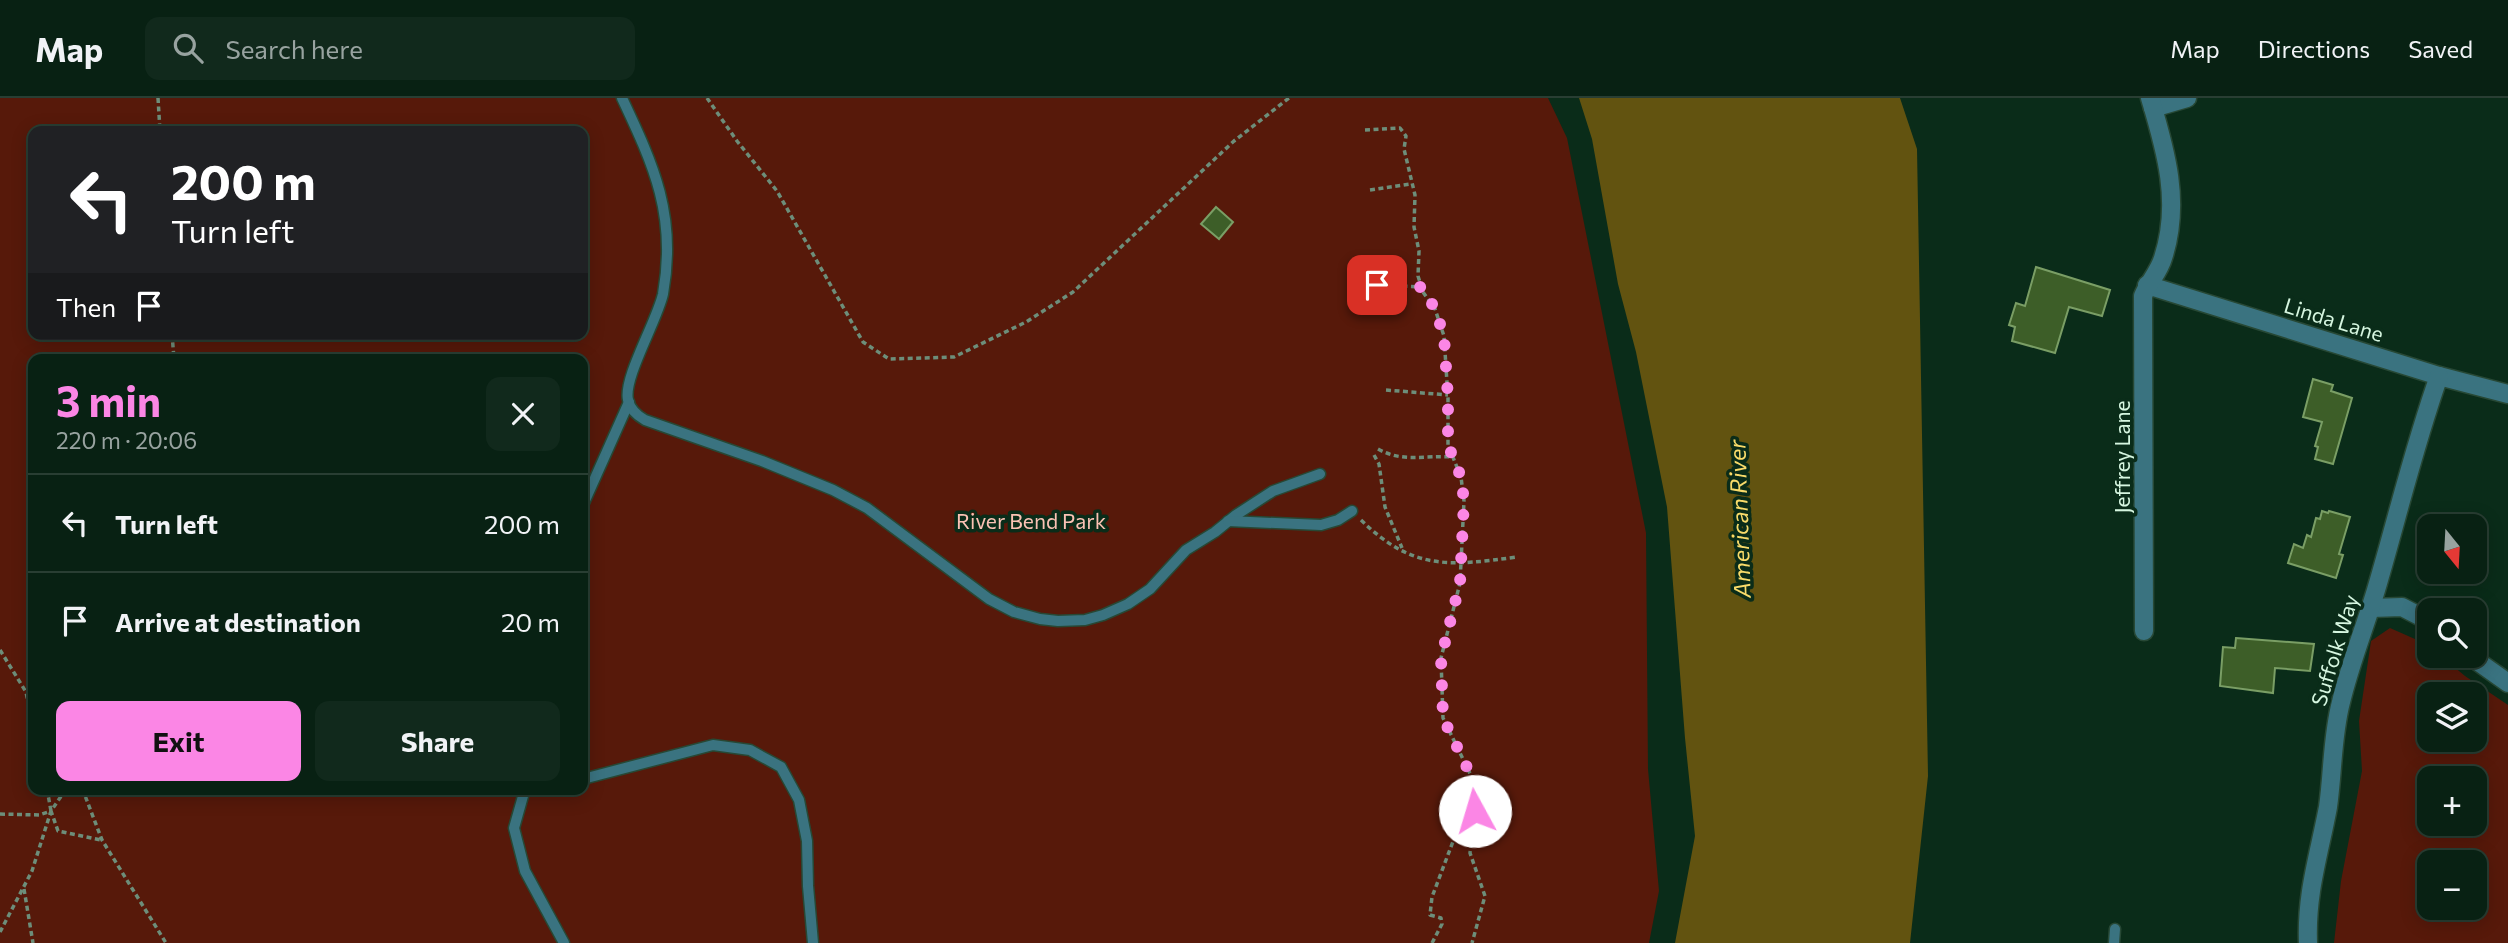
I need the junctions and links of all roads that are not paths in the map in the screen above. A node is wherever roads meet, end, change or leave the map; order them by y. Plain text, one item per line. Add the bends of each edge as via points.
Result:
1 (622, 98) edge
2 (2187, 98) edge
3 (2152, 103) edge
4 (2147, 285) junction
5 (2439, 376) junction
6 (2508, 394) edge
7 (629, 402) junction
8 (1320, 474) dead end
9 (588, 494) edge
10 (1352, 511) road end
11 (1228, 522) junction
12 (2371, 608) junction
13 (2417, 615) edge
14 (2144, 631) dead end
15 (2487, 668) edge
16 (2508, 683) edge
17 (588, 778) edge
18 (523, 795) edge
19 (2115, 929) dead end
20 (564, 943) edge
21 (813, 943) edge
22 (2114, 943) edge
23 (2308, 943) edge

1 - 7 lane via 654,167 667,236 662,295 628,386
2 - 3 street
3 - 4 street via 2172,189 2162,261
4 - 5 street, Linda Lane
4 - 14 street, Jeffrey Lane via 2143,296
5 - 6 street, Linda Lane
5 - 12 street, Suffolk Way
7 - 9 lane
7 - 11 lane via 645,420 798,474 856,502 989,599 1040,619 1085,620 1128,604 1150,589 1186,550
8 - 11 lane via 1273,491
10 - 11 lane via 1321,525
12 - 13 street via 2402,607
12 - 23 street, Suffolk Way via 2337,722 2328,801 2308,903
15 - 16 street
17 - 21 lane via 713,745 750,750 781,767 799,800 804,827
18 - 20 lane via 514,828 525,872
19 - 22 lane

